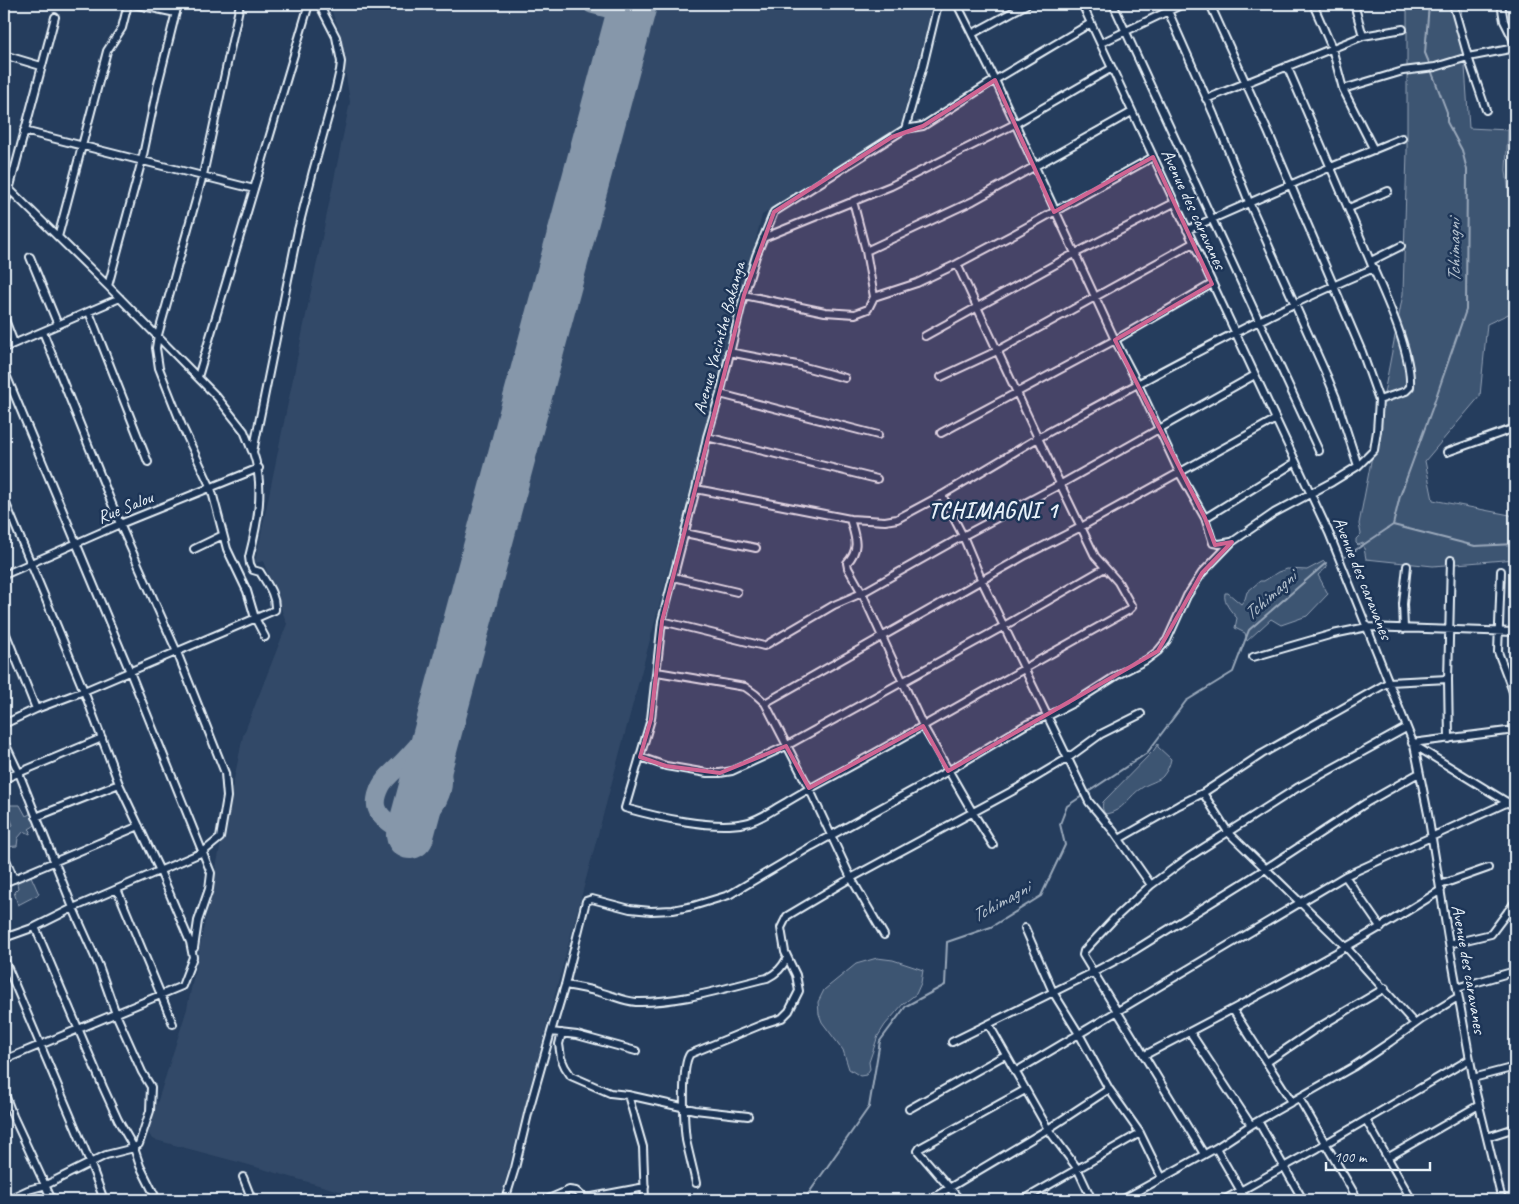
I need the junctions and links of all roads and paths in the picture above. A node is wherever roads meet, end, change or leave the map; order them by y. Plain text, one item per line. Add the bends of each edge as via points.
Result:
1 (128, 4) edge
2 (133, 4) edge
3 (178, 4) edge
4 (240, 4) edge
5 (309, 4) edge
6 (320, 4) edge
7 (938, 4) edge
8 (957, 4) edge
9 (1027, 4) edge
10 (1082, 4) edge
11 (1112, 4) edge
12 (1165, 4) edge
13 (1183, 4) edge
14 (1210, 4) edge
15 (1313, 4) edge
16 (1354, 4) edge
17 (1453, 4) edge
18 (1501, 4) edge
19 (1168, 11) junction
20 (176, 13) junction
21 (55, 17) dead end
22 (1091, 24) junction
23 (1403, 29) dead end
24 (1126, 31) junction
25 (972, 34) junction
26 (1363, 36) junction
27 (1100, 43) junction
28 (1515, 43) edge
29 (1332, 48) junction
30 (1515, 48) edge
31 (4, 55) edge
32 (1468, 57) junction
33 (41, 66) junction
34 (1287, 66) junction
35 (1112, 68) junction
36 (995, 80) junction
37 (1246, 83) junction
38 (1343, 89) junction
39 (1206, 99) junction
40 (1486, 110) dead end
41 (1132, 112) junction
42 (1014, 124) junction
43 (905, 129) junction
44 (24, 131) junction
45 (1402, 138) dead end
46 (82, 145) junction
47 (1374, 150) junction
48 (1153, 157) junction
49 (142, 160) junction
50 (1035, 167) junction
51 (1331, 167) junction
52 (203, 176) junction
53 (5, 186) edge
54 (1290, 186) junction
55 (254, 189) junction
56 (1388, 191) dead end
57 (853, 201) junction
58 (1249, 202) junction
59 (1174, 203) junction
60 (1349, 208) junction
61 (4, 209) edge
62 (1054, 212) junction
63 (1211, 220) junction
64 (1187, 230) junction
65 (58, 237) junction
66 (763, 238) junction
67 (1193, 243) junction
68 (1401, 246) dead end
69 (866, 251) junction
70 (1074, 254) junction
71 (30, 257) dead end
72 (1370, 261) junction
73 (957, 264) junction
74 (1374, 268) junction
75 (1212, 284) junction
76 (108, 286) junction
77 (1333, 286) junction
78 (744, 295) junction
79 (874, 297) junction
80 (1095, 297) junction
81 (120, 298) junction
82 (1295, 302) junction
83 (977, 307) junction
84 (89, 312) junction
85 (4, 317) edge
86 (1258, 321) junction
87 (58, 325) junction
88 (43, 332) junction
89 (1235, 332) junction
90 (158, 335) junction
91 (925, 336) dead end
92 (1115, 340) junction
93 (14, 343) junction
94 (4, 348) edge
95 (997, 351) junction
96 (729, 352) junction
97 (4, 370) edge
98 (1255, 375) junction
99 (198, 376) junction
100 (940, 377) dead end
101 (845, 378) dead end
102 (1138, 384) junction
103 (720, 394) junction
104 (1017, 394) junction
105 (1379, 400) junction
106 (1276, 419) junction
107 (1515, 428) edge
108 (1158, 429) junction
109 (941, 433) dead end
110 (878, 435) dead end
111 (708, 437) junction
112 (1038, 438) junction
113 (1319, 451) dead end
114 (252, 452) junction
115 (1447, 452) dead end
116 (148, 462) dead end
117 (1296, 462) junction
118 (1358, 466) junction
119 (259, 468) junction
120 (1179, 472) junction
121 (876, 478) dead end
122 (1060, 484) junction
123 (210, 488) junction
124 (696, 489) junction
125 (1310, 494) junction
126 (942, 495) junction
127 (4, 499) edge
128 (1205, 518) junction
129 (850, 520) junction
130 (120, 524) junction
131 (1081, 527) junction
132 (685, 533) junction
133 (223, 535) junction
134 (963, 536) junction
135 (1232, 542) junction
136 (76, 544) junction
137 (756, 548) dead end
138 (194, 549) dead end
139 (1452, 560) dead end
140 (30, 564) junction
141 (1407, 566) dead end
142 (1104, 568) junction
143 (1501, 571) dead end
144 (4, 575) edge
145 (673, 577) junction
146 (982, 581) junction
147 (737, 592) dead end
148 (862, 593) junction
149 (255, 618) junction
150 (662, 621) junction
151 (1004, 626) junction
152 (1367, 627) junction
153 (4, 629) edge
154 (1404, 629) junction
155 (1449, 631) junction
156 (1498, 631) junction
157 (1515, 632) edge
158 (265, 637) dead end
159 (882, 638) junction
160 (177, 652) junction
161 (1253, 657) dead end
162 (1024, 668) junction
163 (130, 672) junction
164 (658, 672) junction
165 (1448, 679) junction
166 (902, 681) junction
167 (1389, 682) junction
168 (84, 692) junction
169 (1515, 697) edge
170 (765, 703) junction
171 (36, 709) junction
172 (1140, 714) dead end
173 (1048, 716) junction
174 (4, 724) edge
175 (923, 726) junction
176 (1406, 728) junction
177 (1515, 730) edge
178 (102, 738) junction
179 (1449, 739) junction
180 (4, 741) edge
181 (1413, 744) junction
182 (786, 746) junction
183 (640, 757) junction
184 (1068, 758) junction
185 (948, 771) junction
186 (19, 772) junction
187 (1419, 773) junction
188 (4, 779) edge
189 (120, 784) junction
190 (809, 788) junction
191 (1203, 793) junction
192 (1515, 799) edge
193 (1508, 802) junction
194 (1515, 807) edge
195 (973, 813) junction
196 (36, 817) junction
197 (139, 826) junction
198 (1228, 832) junction
199 (831, 835) junction
200 (1432, 836) junction
201 (1119, 839) junction
202 (993, 845) dead end
203 (203, 852) junction
204 (4, 855) edge
205 (55, 861) junction
206 (1266, 868) junction
207 (1488, 868) dead end
208 (160, 871) junction
209 (1345, 876) junction
210 (851, 878) junction
211 (14, 879) junction
212 (4, 884) edge
213 (1151, 885) junction
214 (1440, 888) junction
215 (117, 889) junction
216 (1515, 902) edge
217 (1302, 903) junction
218 (73, 908) junction
219 (1508, 911) junction
220 (1515, 916) edge
221 (34, 927) junction
222 (1025, 928) dead end
223 (1381, 928) junction
224 (884, 934) dead end
225 (4, 938) edge
226 (1449, 944) junction
227 (1346, 947) junction
228 (192, 957) junction
229 (4, 958) edge
230 (787, 958) junction
231 (1515, 971) edge
232 (1094, 972) junction
233 (565, 985) junction
234 (1385, 988) junction
235 (1457, 988) junction
236 (1053, 992) junction
237 (160, 997) junction
238 (1458, 997) junction
239 (1232, 1010) junction
240 (1118, 1011) junction
241 (116, 1014) junction
242 (173, 1024) dead end
243 (1415, 1024) junction
244 (989, 1025) junction
245 (78, 1030) junction
246 (551, 1032) junction
247 (1190, 1032) junction
248 (562, 1033) junction
249 (1079, 1034) junction
250 (952, 1042) dead end
251 (40, 1045) junction
252 (636, 1052) dead end
253 (1005, 1055) junction
254 (1144, 1055) junction
255 (1470, 1058) junction
256 (4, 1060) edge
257 (1266, 1062) junction
258 (1515, 1067) edge
259 (1015, 1072) junction
260 (1473, 1078) junction
261 (1109, 1089) junction
262 (1025, 1090) junction
263 (4, 1092) edge
264 (628, 1095) junction
265 (1298, 1098) junction
266 (1292, 1102) junction
267 (1479, 1106) junction
268 (684, 1108) junction
269 (909, 1108) dead end
270 (748, 1116) dead end
271 (1366, 1120) junction
272 (1258, 1121) junction
273 (1251, 1125) junction
274 (1515, 1128) edge
275 (1048, 1129) junction
276 (1140, 1133) junction
277 (1487, 1137) junction
278 (1325, 1144) junction
279 (134, 1148) junction
280 (1216, 1148) junction
281 (1204, 1154) junction
282 (1388, 1158) junction
283 (90, 1162) junction
284 (1284, 1166) junction
285 (1077, 1168) junction
286 (243, 1178) dead end
287 (1162, 1178) junction
288 (696, 1183) dead end
289 (46, 1185) junction
290 (644, 1187) junction
291 (949, 1189) junction
292 (1241, 1191) junction
293 (1410, 1197) dead end
294 (6, 1200) edge
295 (52, 1200) edge
296 (104, 1200) edge
297 (157, 1200) edge
298 (252, 1200) edge
299 (505, 1200) edge
300 (546, 1200) edge
301 (645, 1200) edge
302 (929, 1200) edge
303 (960, 1200) edge
304 (1023, 1200) edge
305 (1092, 1200) edge
306 (1122, 1200) edge
307 (1224, 1200) edge
308 (1246, 1200) edge
309 (1303, 1200) edge
310 (1358, 1200) edge
311 (1502, 1200) edge

1 - 46 street via 122,28 107,51
2 - 20 street
3 - 20 street
4 - 52 street
5 - 55 street
6 - 114 street via 336,37 340,70 298,230
7 - 43 street
8 - 25 street
9 - 25 street
10 - 22 street, Avenue des caravanes
11 - 24 street
12 - 19 street
13 - 19 street
14 - 37 street
15 - 29 street
16 - 26 street
17 - 32 street
18 - 28 street via 1504,21
19 - 24 street
19 - 39 street
20 - 49 street
21 - 33 street
22 - 27 street, Avenue des caravanes
22 - 36 street
23 - 26 street
24 - 27 street
24 - 63 street
25 - 36 street
26 - 29 street
27 - 35 street, Avenue des caravanes
29 - 34 street
29 - 38 street
30 - 32 street
31 - 33 street
32 - 38 street via 1435,67 1403,71
32 - 40 street
33 - 44 street
34 - 37 street
34 - 51 street
35 - 41 street, Avenue des caravanes
35 - 42 street
36 - 42 street
36 - 43 street via 923,126
37 - 39 street
37 - 54 street
38 - 47 street
39 - 58 street
41 - 48 street, Avenue des caravanes
41 - 50 street
42 - 50 street
42 - 57 street via 891,186
43 - 66 street, Avenue Yacinthe Bakanga via 774,212
44 - 46 street
44 - 53 street
45 - 47 street
46 - 49 street
46 - 65 street
47 - 51 street
48 - 59 street, Avenue des caravanes
48 - 62 street
49 - 52 street
49 - 76 street
50 - 62 street
50 - 69 street via 973,202
51 - 54 street
51 - 60 street
52 - 55 street
52 - 90 street
53 - 61 street
53 - 65 street
54 - 58 street
54 - 77 street
55 - 99 street
56 - 60 street
57 - 66 street
57 - 69 street
58 - 63 street
58 - 82 street
59 - 64 street, Avenue des caravanes
59 - 70 street
60 - 72 street
62 - 70 street
62 - 73 street
63 - 64 street
63 - 86 street
64 - 67 street, Avenue des caravanes
65 - 76 street
66 - 78 street, Avenue Yacinthe Bakanga
67 - 75 street, Avenue des caravanes
67 - 80 street
68 - 72 street
69 - 79 street
70 - 80 street
70 - 83 street
71 - 87 street
72 - 74 street
73 - 79 street via 917,283
73 - 83 street
74 - 77 street
74 - 105 street via 1406,355 1411,382 1406,391
75 - 89 street, Avenue des caravanes
75 - 92 street
76 - 81 street
77 - 82 street
77 - 105 street
78 - 79 street via 825,312 855,314 868,309
78 - 96 street, Avenue Yacinthe Bakanga
80 - 92 street
80 - 95 street
81 - 84 street
81 - 90 street
82 - 86 street
82 - 118 street via 1336,398
83 - 91 street
83 - 95 street
84 - 87 street
84 - 116 street
85 - 93 street
86 - 89 street
86 - 113 street
87 - 88 street
88 - 93 street
88 - 130 street
89 - 98 street, Avenue des caravanes
89 - 102 street
90 - 99 street
90 - 123 street via 159,368
92 - 102 street
92 - 104 street
93 - 94 street
95 - 100 street
95 - 104 street
96 - 101 street
96 - 103 street, Avenue Yacinthe Bakanga
97 - 136 street
98 - 106 street, Avenue des caravanes
98 - 108 street
99 - 114 street via 234,416
102 - 108 street
102 - 112 street
103 - 110 street
103 - 111 street, Avenue Yacinthe Bakanga
104 - 109 street
104 - 112 street
105 - 118 street via 1374,450
106 - 117 street, Avenue des caravanes
106 - 120 street
107 - 115 street
108 - 120 street
108 - 122 street
111 - 121 street
111 - 124 street, Avenue Yacinthe Bakanga
112 - 122 street
112 - 126 street
114 - 119 street
117 - 125 street, Avenue des caravanes
117 - 128 street
118 - 125 street
119 - 123 street, Rue Salou
119 - 149 street via 259,512 249,557 253,570 260,572 276,600 275,610
120 - 128 street
120 - 131 street
122 - 131 street
122 - 134 street
123 - 130 street, Rue Salou
123 - 133 street
124 - 129 street
124 - 132 street, Avenue Yacinthe Bakanga
125 - 135 street via 1274,513
125 - 152 street, Avenue des caravanes via 1330,533
126 - 129 street via 897,519
126 - 134 street
127 - 140 street
128 - 135 street via 1213,543
129 - 148 street via 856,550 848,568
130 - 136 street, Rue Salou
130 - 160 street
131 - 142 street
131 - 146 street
132 - 137 street
132 - 145 street, Avenue Yacinthe Bakanga
133 - 138 street
133 - 149 street
134 - 146 street
134 - 148 street
135 - 173 street via 1202,573 1158,651
136 - 140 street, Rue Salou
136 - 163 street
139 - 155 street
140 - 144 street, Rue Salou
140 - 168 street
141 - 154 street
142 - 151 street
142 - 162 street via 1118,582 1132,607
143 - 156 street
145 - 147 street
145 - 150 street, Avenue Yacinthe Bakanga
146 - 151 street
146 - 159 street
148 - 150 street via 834,605 764,646
148 - 159 street
149 - 158 street
149 - 160 street
150 - 164 street, Avenue Yacinthe Bakanga
151 - 162 street
151 - 166 street
152 - 154 street
152 - 161 street
152 - 167 street, Avenue des caravanes
153 - 171 street
154 - 155 street
155 - 156 street
155 - 165 street
156 - 157 street
156 - 169 street via 1498,652
159 - 166 street
159 - 170 street
160 - 163 street
160 - 203 street via 225,773 227,797 220,838
162 - 173 street
162 - 175 street
163 - 168 street
163 - 203 street
164 - 170 street via 740,686
164 - 183 street via 651,719
165 - 167 street
165 - 179 street
166 - 175 street
166 - 182 street
167 - 176 street, Avenue des caravanes
167 - 191 street via 1262,754
168 - 171 street
168 - 178 street
170 - 182 street
171 - 174 street
172 - 184 street via 1101,734
173 - 184 street
173 - 185 street via 1028,724
175 - 185 street
175 - 190 street
176 - 181 street, Avenue des caravanes
176 - 198 street via 1298,788
177 - 179 street
178 - 186 street
178 - 189 street
179 - 181 street
180 - 186 street
181 - 187 street, Avenue des caravanes
181 - 193 street
182 - 183 street via 732,771 720,773 666,766
182 - 190 street
183 - 190 street via 625,808 655,816 736,825 756,820
184 - 195 street
184 - 201 street via 1090,802
185 - 195 street
185 - 199 street
186 - 188 street
186 - 196 street
187 - 200 street, Avenue des caravanes
187 - 206 street
189 - 196 street
189 - 197 street
190 - 199 street
191 - 198 street
191 - 201 street
192 - 193 street
193 - 194 street
193 - 200 street
195 - 202 street
195 - 210 street
196 - 205 street
197 - 205 street
197 - 208 street
198 - 206 street
198 - 213 street
199 - 210 street
199 - 233 street via 729,895 711,902 651,911 589,899
200 - 209 street
200 - 214 street, Avenue des caravanes
201 - 213 street
203 - 208 street
203 - 228 street via 211,872
204 - 211 street
205 - 211 street
205 - 218 street
206 - 217 street
206 - 232 street
207 - 214 street
208 - 215 street
208 - 228 street via 190,942
209 - 217 street
209 - 223 street
210 - 224 street
210 - 230 street via 787,916 781,928
211 - 212 street
213 - 232 street via 1086,947 1084,955
214 - 223 street
214 - 226 street, Avenue des caravanes
215 - 218 street
215 - 237 street
216 - 219 street
217 - 227 street
217 - 240 street
218 - 221 street
218 - 241 street
219 - 220 street
219 - 226 street via 1490,934
221 - 225 street
221 - 245 street
222 - 236 street
223 - 227 street
226 - 235 street, Avenue des caravanes
227 - 234 street
227 - 239 street
228 - 237 street via 182,986
229 - 251 street
230 - 233 street via 776,974 767,978 666,1000 635,1002
230 - 268 street via 796,975 799,991 790,1011 782,1018 690,1054 685,1063
231 - 235 street
232 - 236 street
232 - 240 street
233 - 246 street
234 - 243 street
234 - 257 street
235 - 238 street, Avenue des caravanes
236 - 244 street
236 - 249 street
237 - 241 street
237 - 242 street
238 - 243 street
238 - 255 street, Avenue des caravanes
239 - 247 street
239 - 257 street
240 - 249 street
240 - 254 street
241 - 245 street
241 - 279 street via 151,1087 150,1111 139,1144
243 - 265 street
244 - 250 street
244 - 253 street
245 - 251 street
245 - 279 street
246 - 248 street
246 - 299 street
247 - 254 street
247 - 273 street
248 - 252 street
248 - 264 street via 559,1044 561,1058 571,1076 610,1093
249 - 259 street
249 - 261 street
251 - 256 street
251 - 283 street
253 - 259 street
253 - 269 street
254 - 281 street
255 - 260 street, Avenue des caravanes
255 - 271 street
257 - 266 street
258 - 260 street
259 - 262 street
260 - 267 street, Avenue des caravanes
261 - 275 street
261 - 276 street
262 - 275 street
262 - 291 street via 920,1148 919,1154
263 - 289 street
264 - 268 street
264 - 290 street via 643,1148
265 - 266 street
265 - 278 street
266 - 272 street
267 - 277 street, Avenue des caravanes
267 - 282 street
268 - 270 street
268 - 288 street via 686,1139
271 - 278 street
271 - 282 street
272 - 273 street
272 - 284 street
273 - 280 street
274 - 277 street
275 - 285 street
275 - 291 street
276 - 285 street
276 - 287 street
277 - 311 street, Avenue des caravanes
278 - 284 street
278 - 310 street
279 - 283 street
279 - 297 street
280 - 281 street
280 - 292 street
281 - 287 street
282 - 293 street
283 - 289 street
283 - 296 street
284 - 292 street
284 - 309 street
285 - 304 street
285 - 305 street
286 - 298 street
287 - 306 street
289 - 294 street
289 - 295 street
290 - 300 street via 592,1197 583,1197 569,1190
290 - 301 street
291 - 302 street
291 - 303 street
292 - 307 street
292 - 308 street

